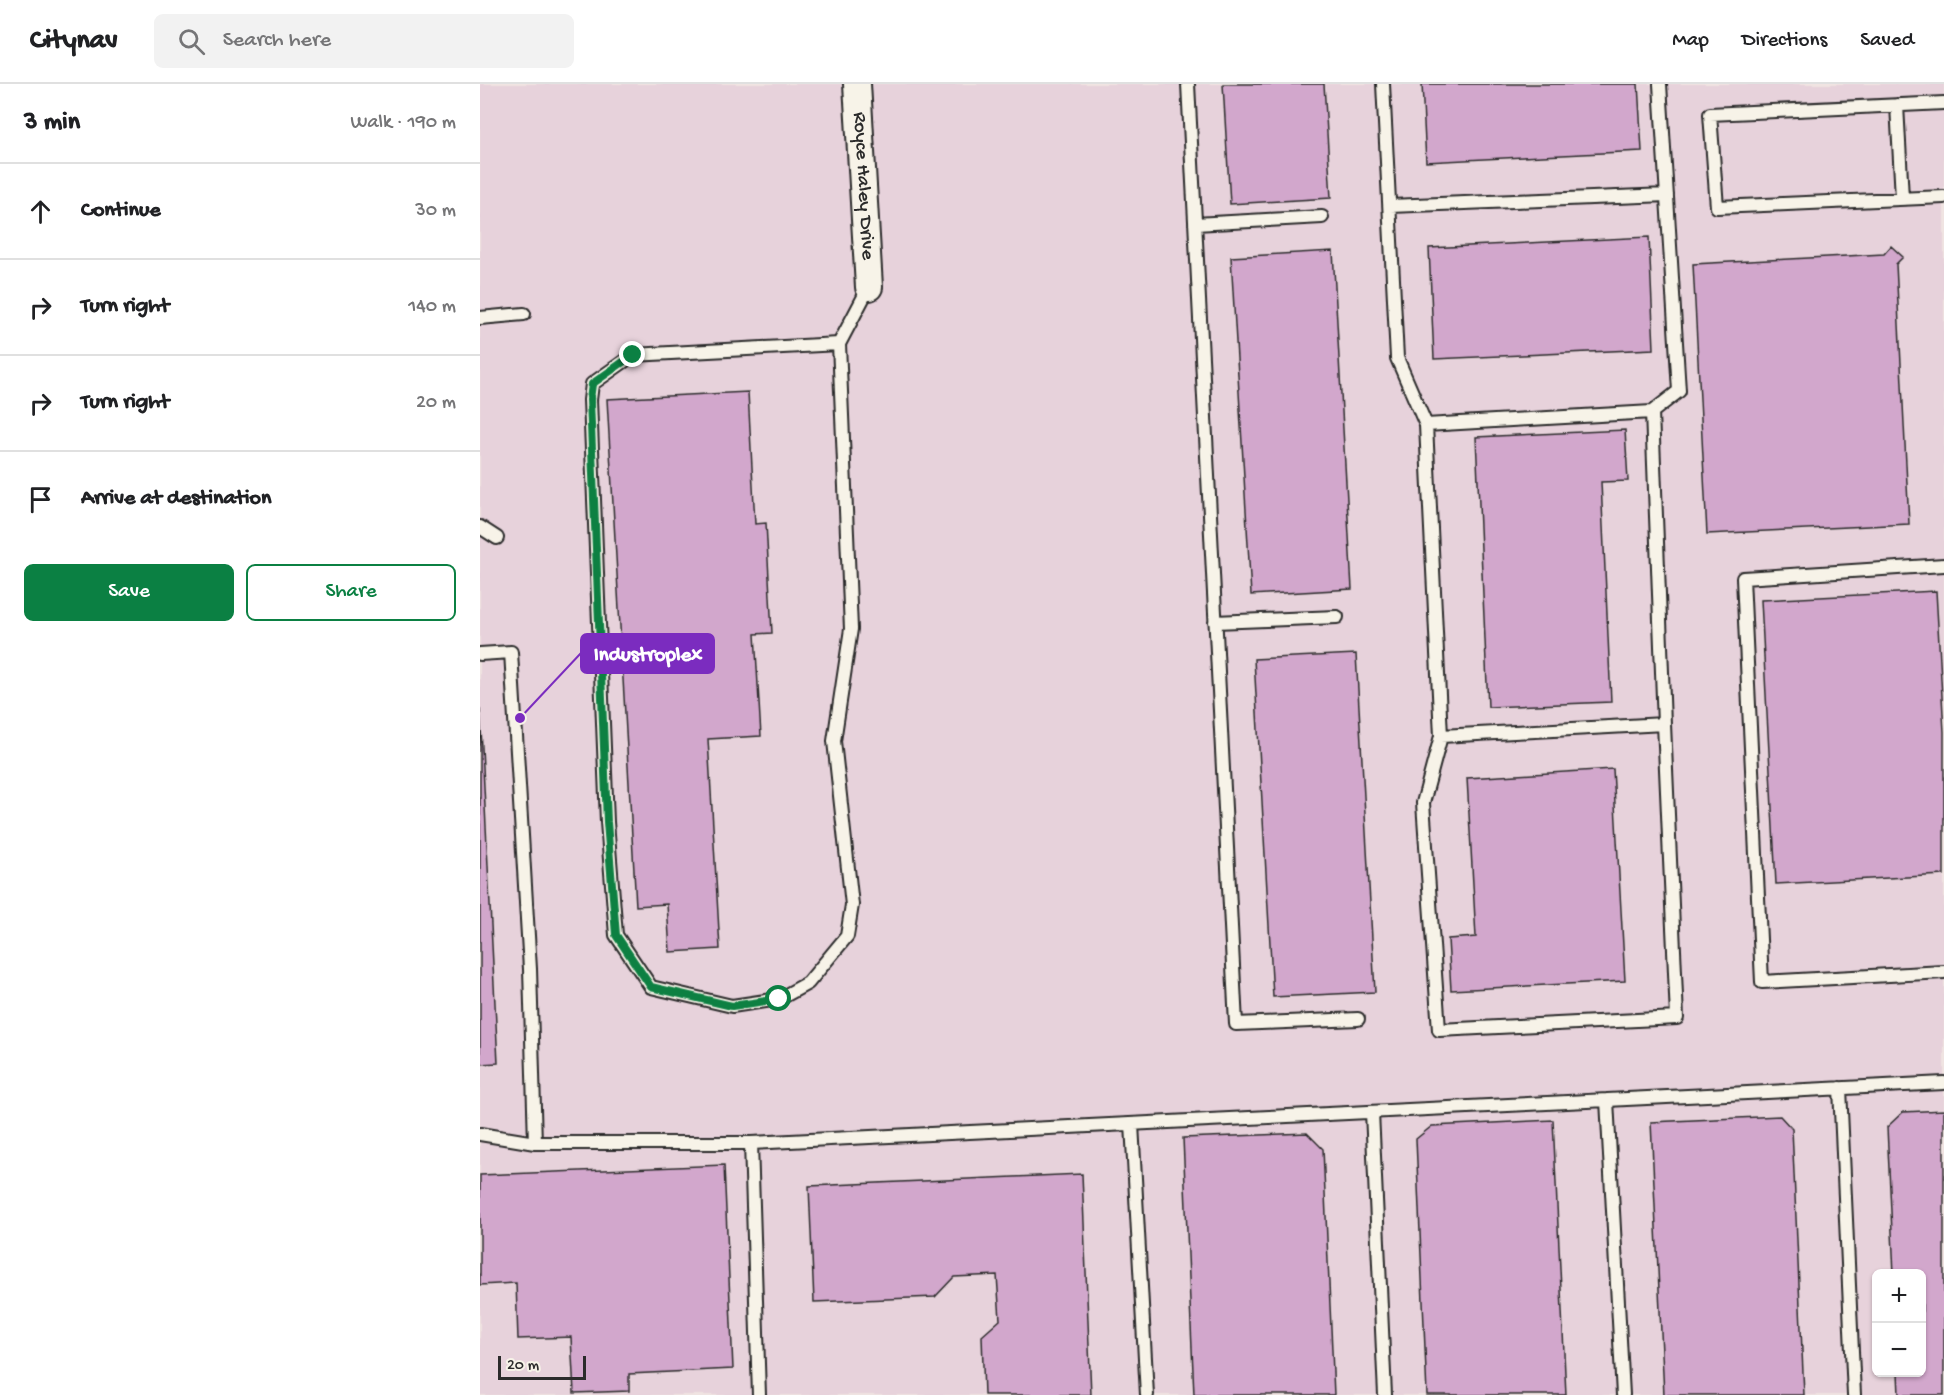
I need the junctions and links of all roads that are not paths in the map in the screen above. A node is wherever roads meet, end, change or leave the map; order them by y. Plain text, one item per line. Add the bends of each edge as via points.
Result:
1 (857, 84) edge
2 (1188, 84) edge
3 (1383, 84) edge
4 (1660, 84) edge
5 (1944, 103) edge
6 (1897, 105) junction
7 (1667, 195) junction
8 (1944, 196) edge
9 (1902, 198) junction
10 (1390, 206) junction
11 (1322, 217) dead end
12 (1195, 224) junction
13 (869, 287) joint
14 (524, 314) dead end
15 (480, 318) edge
16 (839, 344) junction
17 (1652, 412) junction
18 (1426, 425) junction
19 (480, 527) edge
20 (497, 538) dead end
21 (1944, 565) edge
22 (1337, 617) dead end
23 (1215, 622) junction
24 (480, 654) edge
25 (1664, 724) junction
26 (1441, 736) junction
27 (1944, 972) edge
28 (1358, 1019) dead end
29 (1944, 1083) edge
30 (1840, 1088) junction
31 (1607, 1100) junction
32 (1372, 1112) junction
33 (1132, 1124) junction
34 (480, 1134) edge
35 (536, 1143) junction
36 (750, 1143) junction
37 (759, 1395) edge
38 (1147, 1395) edge
39 (1385, 1395) edge
40 (1623, 1395) edge
41 (1854, 1395) edge

1 - 13 street, Royce Haley Drive
2 - 12 lane
3 - 10 lane
4 - 7 lane
5 - 6 lane
6 - 9 lane
6 - 9 lane via 1710,114 1717,207
7 - 10 lane
7 - 17 lane via 1678,391
8 - 9 lane
10 - 18 lane via 1397,358
11 - 12 lane
12 - 23 lane
13 - 16 lane
14 - 15 lane
16 - 16 lane via 633,355 592,384 607,822 616,935 651,987 732,1006 779,999 808,983 847,936 852,905 834,741 851,629
17 - 18 lane
17 - 25 lane
18 - 26 lane
19 - 20 lane
21 - 27 lane via 1743,578 1762,982
22 - 23 lane
23 - 28 lane via 1236,1024
24 - 35 lane via 511,652
25 - 26 lane
25 - 26 lane via 1677,1018 1439,1030 1424,803
29 - 30 lane
30 - 31 lane
30 - 41 lane
31 - 32 lane
31 - 40 lane
32 - 33 lane
32 - 39 lane
33 - 36 lane
33 - 38 lane
34 - 35 lane
35 - 36 lane
36 - 37 lane

